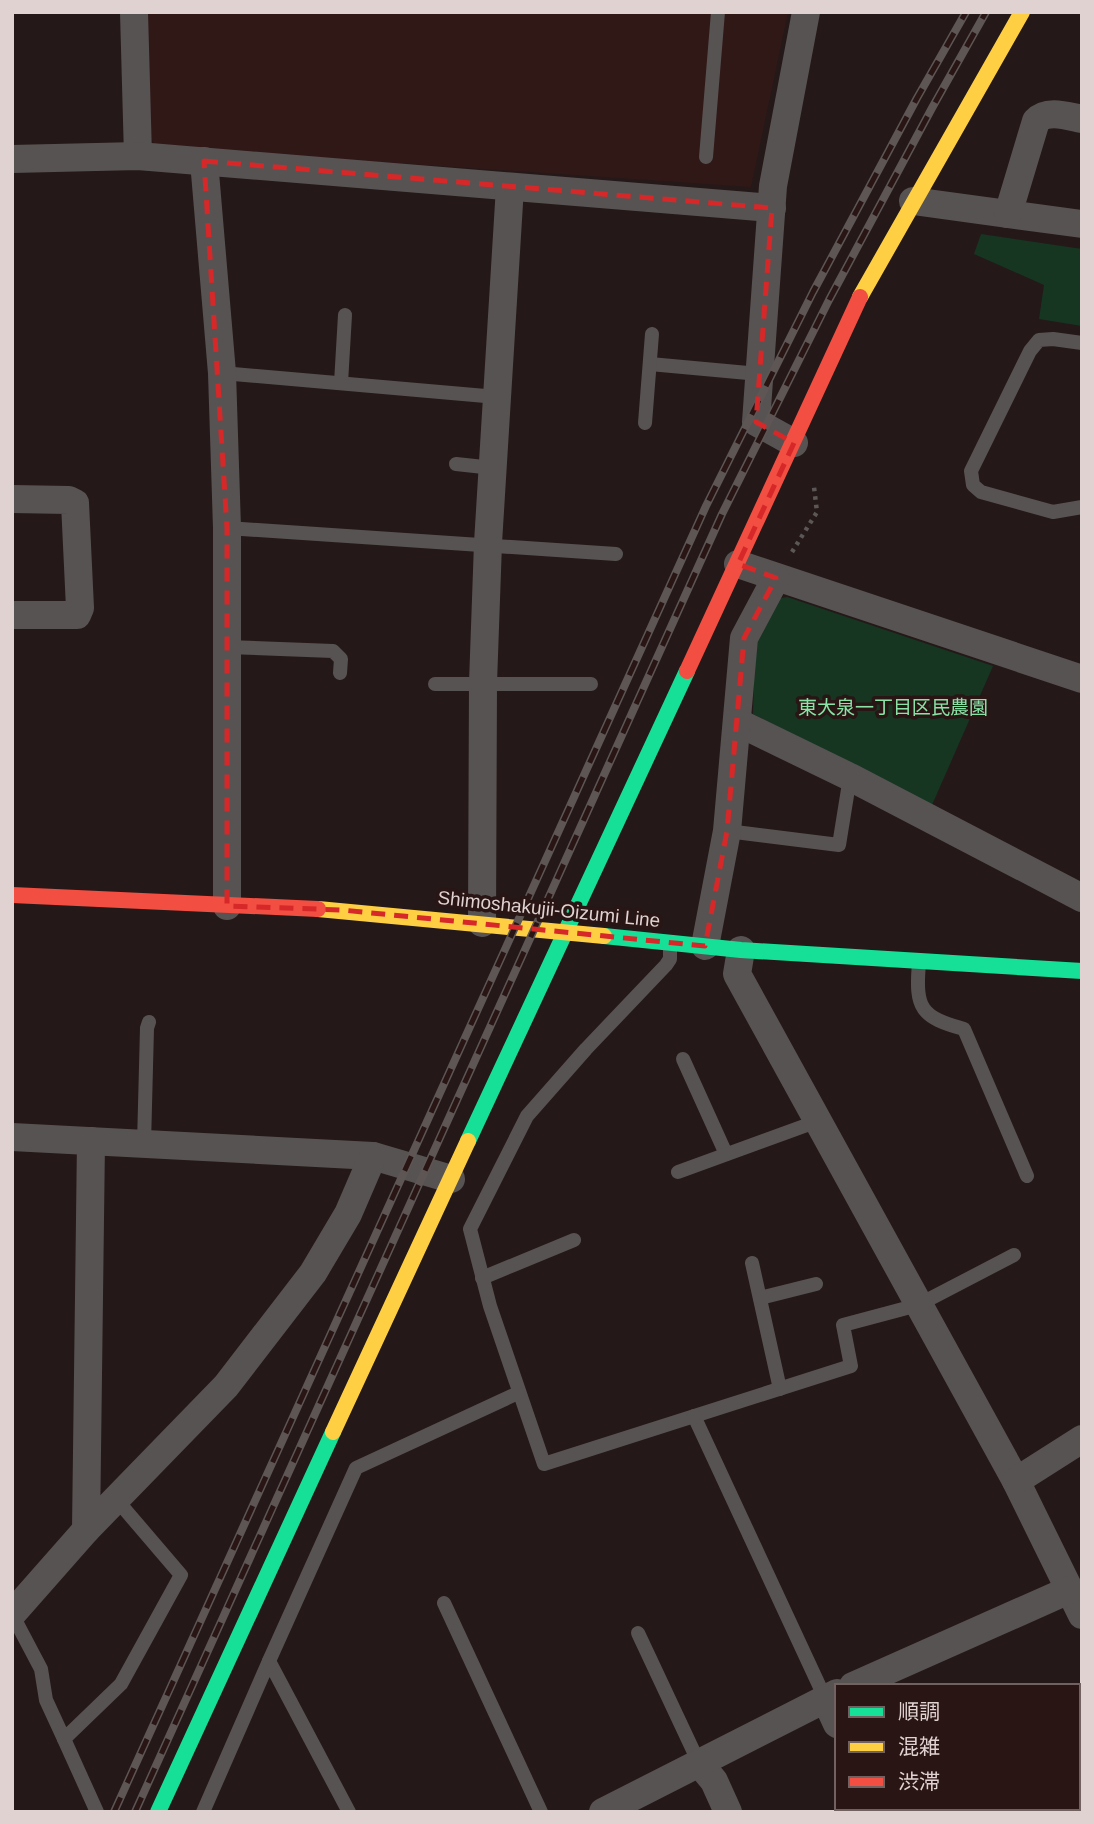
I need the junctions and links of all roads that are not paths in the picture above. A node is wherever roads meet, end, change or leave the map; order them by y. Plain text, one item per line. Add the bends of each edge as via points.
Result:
1 (134, 12) edge
2 (718, 12) edge
3 (806, 12) edge
4 (1022, 12) edge
5 (1082, 119) edge
6 (138, 156) junction
7 (706, 157) dead end
8 (12, 159) edge
9 (204, 162) junction
10 (510, 187) junction
11 (913, 201) junction
12 (772, 208) junction
13 (1008, 214) junction
14 (1082, 224) edge
15 (345, 316) dead end
16 (652, 334) dead end
17 (1082, 343) edge
18 (650, 364) junction
19 (222, 373) junction
20 (759, 374) junction
21 (341, 383) junction
22 (497, 397) junction
23 (645, 423) dead end
24 (794, 443) junction
25 (456, 464) dead end
26 (493, 468) junction
27 (12, 499) edge
28 (1082, 508) edge
29 (227, 528) junction
30 (488, 544) junction
31 (616, 554) dead end
32 (738, 564) junction
33 (776, 578) junction
34 (12, 615) edge
35 (227, 647) junction
36 (340, 673) dead end
37 (1082, 679) edge
38 (483, 683) junction
39 (435, 684) dead end
40 (591, 684) dead end
41 (737, 722) junction
42 (850, 777) junction
43 (727, 831) junction
44 (12, 895) edge
45 (1082, 898) edge
46 (227, 906) junction
47 (482, 923) junction
48 (565, 932) junction
49 (670, 942) junction
50 (705, 946) junction
51 (741, 950) junction
52 (919, 961) junction
53 (1082, 971) edge
54 (149, 1022) dead end
55 (683, 1059) dead end
56 (818, 1121) junction
57 (12, 1137) edge
58 (91, 1141) junction
59 (144, 1144) junction
60 (726, 1154) junction
61 (373, 1156) junction
62 (678, 1172) dead end
63 (1027, 1176) dead end
64 (451, 1179) junction
65 (573, 1240) dead end
66 (1014, 1255) dead end
67 (752, 1263) dead end
68 (482, 1278) junction
69 (816, 1284) dead end
70 (760, 1298) junction
71 (918, 1306) junction
72 (780, 1389) junction
73 (519, 1393) junction
74 (694, 1416) junction
75 (1082, 1439) edge
76 (1016, 1480) junction
77 (116, 1499) junction
78 (86, 1530) junction
79 (1069, 1590) junction
80 (444, 1603) dead end
81 (12, 1614) edge
82 (1082, 1615) edge
83 (638, 1633) dead end
84 (269, 1661) junction
85 (858, 1684) edge
86 (831, 1696) edge
87 (835, 1715) edge
88 (64, 1739) junction
89 (699, 1763) junction
90 (97, 1812) edge
91 (158, 1812) edge
92 (203, 1812) edge
93 (349, 1812) edge
94 (541, 1812) edge
95 (603, 1812) edge
96 (729, 1812) edge

1 - 6 street
2 - 7 lane
3 - 12 street
4 - 11 street
5 - 13 street via 1049,114 1036,121
6 - 8 street
6 - 9 street
9 - 10 street
9 - 19 street
10 - 12 street
10 - 22 street
11 - 13 street
11 - 24 street via 860,297
12 - 20 street
13 - 14 street
15 - 21 lane
16 - 18 lane
17 - 28 lane via 1039,340 971,471 973,485 981,492 1053,512
18 - 20 lane
18 - 23 lane
19 - 21 lane
19 - 29 street
20 - 24 street via 756,422
21 - 22 lane
22 - 26 street
24 - 32 street
25 - 26 lane
26 - 30 street
27 - 34 street via 75,503 80,608 77,615 70,616
29 - 30 lane
29 - 35 street
30 - 31 lane
30 - 38 street
32 - 33 street
32 - 48 street
33 - 37 street
33 - 41 street via 744,638
35 - 36 lane via 333,651 341,659
35 - 46 street
38 - 39 lane
38 - 40 lane
38 - 47 street
41 - 42 street
41 - 43 street
42 - 43 lane via 839,845
42 - 45 street
43 - 50 street
44 - 46 street, Shimoshakujii-Oizumi Line
46 - 47 street, Shimoshakujii-Oizumi Line via 342,910
47 - 48 street, Shimoshakujii-Oizumi Line
48 - 49 street, Shimoshakujii-Oizumi Line
48 - 64 street
49 - 50 street, Shimoshakujii-Oizumi Line
49 - 68 lane via 666,965 527,1116 470,1229
50 - 51 street, Shimoshakujii-Oizumi Line
51 - 52 street, Shimoshakujii-Oizumi Line
51 - 56 street via 737,974
52 - 53 street, Shimoshakujii-Oizumi Line
52 - 63 lane via 920,1004 931,1019 964,1029
54 - 59 lane
55 - 60 lane
56 - 60 lane
56 - 71 street
57 - 58 street
58 - 59 street
58 - 78 street
59 - 61 street
60 - 62 lane
61 - 64 street
61 - 77 street via 348,1214 313,1273 226,1386
64 - 91 street
65 - 68 lane
66 - 71 lane
67 - 70 lane
68 - 73 lane
69 - 70 lane
70 - 72 lane
71 - 72 lane via 843,1325 851,1366
71 - 76 street
72 - 74 lane
73 - 74 lane via 544,1464
73 - 84 lane via 356,1468
74 - 86 lane
75 - 76 street
76 - 79 street
77 - 78 street
77 - 88 lane via 181,1575 121,1684
78 - 81 street
79 - 82 street
79 - 85 street
80 - 94 lane
81 - 88 lane via 41,1669 46,1700
83 - 89 lane
84 - 92 lane
84 - 93 lane
86 - 87 street
86 - 89 street
88 - 90 lane
89 - 95 street
89 - 96 street

